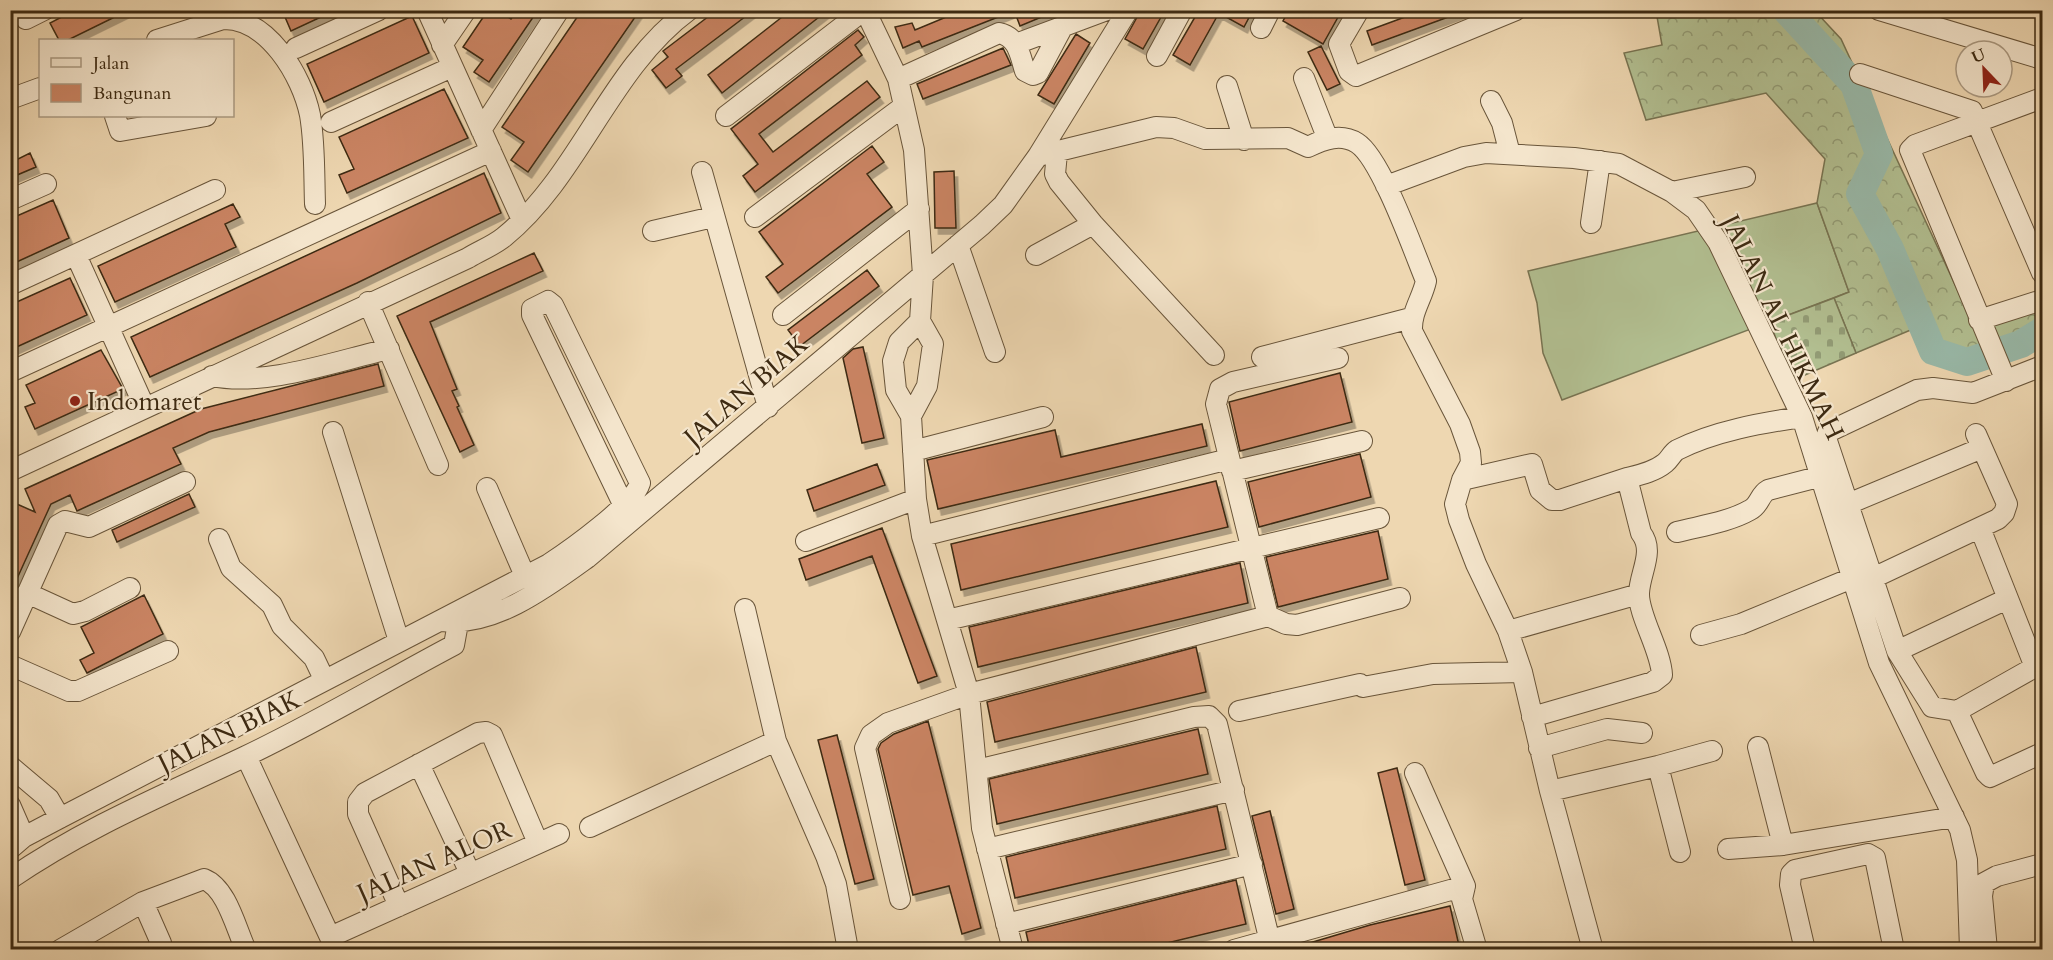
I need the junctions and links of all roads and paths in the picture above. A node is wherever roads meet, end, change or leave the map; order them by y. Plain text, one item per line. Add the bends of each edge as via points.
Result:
1 (380, 10) edge
2 (427, 10) edge
3 (466, 10) edge
4 (559, 10) edge
5 (689, 10) edge
6 (865, 10) edge
7 (1107, 10) edge
8 (1128, 10) edge
9 (1182, 10) edge
10 (1359, 10) edge
11 (1516, 10) edge
12 (1879, 10) edge
13 (1064, 27) junction
14 (160, 39) edge
15 (1016, 44) junction
16 (442, 45) junction
17 (296, 48) dead end
18 (1157, 56) dead end
19 (2043, 59) edge
20 (452, 67) junction
21 (1860, 74) dead end
22 (1304, 78) dead end
23 (898, 79) junction
24 (1227, 86) dead end
25 (39, 88) edge
26 (2043, 98) edge
27 (10, 99) edge
28 (1491, 101) dead end
29 (904, 106) junction
30 (726, 116) dead end
31 (115, 117) edge
32 (200, 117) edge
33 (331, 122) dead end
34 (1977, 122) junction
35 (481, 130) junction
36 (1327, 137) junction
37 (1244, 140) junction
38 (491, 151) junction
39 (1047, 154) junction
40 (1510, 154) junction
41 (1600, 160) junction
42 (702, 172) dead end
43 (1745, 177) dead end
44 (46, 184) dead end
45 (1386, 186) junction
46 (215, 190) dead end
47 (1672, 192) junction
48 (10, 200) edge
49 (315, 204) dead end
50 (919, 209) junction
51 (713, 217) junction
52 (755, 217) dead end
53 (522, 220) junction
54 (1590, 223) dead end
55 (1093, 224) junction
56 (652, 231) dead end
57 (958, 245) junction
58 (76, 255) junction
59 (1036, 255) dead end
60 (2043, 273) edge
61 (923, 275) junction
62 (10, 285) edge
63 (2043, 300) edge
64 (368, 302) junction
65 (783, 315) dead end
66 (1411, 318) junction
67 (921, 321) junction
68 (1981, 325) junction
69 (108, 327) junction
70 (389, 349) junction
71 (994, 352) dead end
72 (1214, 355) dead end
73 (1262, 357) dead end
74 (1338, 358) dead end
75 (2043, 366) edge
76 (10, 372) edge
77 (2003, 375) junction
78 (212, 376) junction
79 (596, 393) junction
80 (576, 404) junction
81 (768, 407) junction
82 (145, 408) junction
83 (911, 416) junction
84 (1043, 417) dead end
85 (1802, 417) junction
86 (333, 432) dead end
87 (1362, 441) dead end
88 (913, 451) junction
89 (438, 465) dead end
90 (1231, 465) junction
91 (10, 471) edge
92 (1822, 476) junction
93 (1627, 478) junction
94 (1461, 480) junction
95 (185, 482) dead end
96 (487, 488) dead end
97 (916, 499) junction
98 (623, 504) junction
99 (1848, 504) junction
100 (1379, 518) dead end
101 (1980, 528) junction
102 (1677, 532) dead end
103 (922, 536) junction
104 (219, 539) dead end
105 (806, 541) dead end
106 (1250, 547) junction
107 (525, 576) junction
108 (1852, 578) junction
109 (1873, 578) junction
110 (130, 588) dead end
111 (27, 593) junction
112 (1639, 594) junction
113 (1400, 598) dead end
114 (2007, 598) junction
115 (745, 609) dead end
116 (1268, 616) junction
117 (947, 620) junction
118 (449, 622) junction
119 (1508, 631) junction
120 (10, 632) edge
121 (1701, 635) dead end
122 (399, 641) junction
123 (168, 651) dead end
124 (1897, 651) junction
125 (10, 665) edge
126 (2038, 665) edge
127 (1522, 672) junction
128 (324, 680) junction
129 (969, 694) junction
130 (1239, 711) dead end
131 (1957, 711) junction
132 (1532, 717) junction
133 (1642, 734) dead end
134 (776, 741) junction
135 (1758, 747) dead end
136 (1539, 748) junction
137 (1712, 751) dead end
138 (2043, 753) edge
139 (246, 756) junction
140 (419, 764) junction
141 (10, 766) edge
142 (1658, 766) junction
143 (977, 770) junction
144 (1415, 773) dead end
145 (1234, 790) junction
146 (1550, 791) junction
147 (10, 805) edge
148 (60, 818) junction
149 (1954, 818) junction
150 (590, 827) dead end
151 (559, 834) dead end
152 (17, 843) edge
153 (538, 843) junction
154 (1783, 845) junction
155 (987, 849) junction
156 (1728, 849) dead end
157 (1680, 852) dead end
158 (1252, 864) junction
159 (2038, 865) dead end
160 (470, 873) junction
161 (10, 879) edge
162 (1465, 886) junction
163 (900, 898) dead end
164 (143, 902) junction
165 (399, 906) junction
166 (1006, 924) junction
167 (333, 943) edge
168 (1271, 945) edge
169 (71, 946) edge
170 (156, 950) edge
171 (246, 950) edge
172 (848, 950) edge
173 (1013, 950) edge
174 (1234, 950) edge
175 (1477, 950) edge
176 (1593, 950) edge
177 (1805, 950) edge
178 (1894, 950) edge
179 (1970, 950) edge
180 (1987, 950) edge

1 - 17 street
2 - 16 street
3 - 16 street
4 - 35 street
5 - 53 street via 668,26 637,62 560,175
6 - 23 street
6 - 30 street
7 - 13 street
8 - 39 street, JALAN BIAK
9 - 18 street
10 - 11 street via 1339,44 1349,71 1356,76
12 - 19 street
13 - 15 street
13 - 15 street via 1038,73 1033,75 1025,71
14 - 49 street via 234,18 270,40 297,78 310,115
15 - 23 street via 1007,34 999,33
16 - 20 street
20 - 33 street
20 - 35 street
21 - 34 street via 1969,110
22 - 36 street
23 - 29 street
24 - 37 street
25 - 27 street
26 - 34 street
28 - 40 street
29 - 50 street via 914,150
29 - 52 street
31 - 32 street via 120,131
34 - 60 street
34 - 68 street via 1915,145 1910,153
35 - 38 street
36 - 37 street via 1308,147 1288,138
36 - 45 street via 1356,142
37 - 39 street via 1205,139 1174,128 1156,127
38 - 53 street
38 - 69 street
39 - 55 street via 1059,182
39 - 57 street, JALAN BIAK via 1003,205
40 - 41 street, JALAN AL HIKMAH
40 - 45 street, JALAN AL HIKMAH via 1464,157
41 - 47 street, JALAN AL HIKMAH via 1619,164
41 - 54 street
42 - 51 street
43 - 47 street
44 - 48 street
45 - 66 street via 1426,281
46 - 58 street
47 - 85 street, JALAN AL HIKMAH via 1696,210 1718,242
50 - 61 street
50 - 65 street
51 - 56 street
51 - 81 street
53 - 64 street via 502,238 468,258
55 - 59 street
55 - 72 street
57 - 61 street, JALAN BIAK
57 - 71 street
58 - 62 street
58 - 69 street
61 - 67 street
61 - 81 street, JALAN BIAK
63 - 68 street
64 - 70 street
64 - 78 street
66 - 73 street
66 - 94 street via 1412,331 1460,424 1470,452 1472,463
67 - 83 street via 933,344 927,387
67 - 83 street via 898,342 893,361 896,390
68 - 77 street
69 - 76 street
69 - 82 street
70 - 78 street via 279,374 233,380
70 - 89 street
74 - 90 street via 1233,382 1220,389 1216,404
75 - 77 street
77 - 99 street via 1972,393 1917,390 1828,432 1826,438
78 - 82 street
79 - 80 street
79 - 80 street via 551,302 532,309
79 - 98 street, JALAN BIAK via 640,483
80 - 98 street
81 - 118 street, JALAN BIAK via 560,578 489,615
82 - 91 street
83 - 88 street
84 - 88 street
85 - 92 street, JALAN AL HIKMAH
85 - 93 street via 1748,427 1704,441 1676,451 1651,471
86 - 122 street
87 - 90 street
88 - 97 street
90 - 103 street
90 - 106 street
92 - 102 street via 1768,490 1756,507
92 - 108 street, JALAN AL HIKMAH
93 - 94 street via 1560,500 1551,500 1540,490 1532,464
93 - 112 street via 1647,555
94 - 119 street via 1455,504 1459,520
95 - 111 street via 88,527 65,521 58,525
96 - 107 street
97 - 103 street
97 - 105 street
98 - 107 street, JALAN BIAK via 571,549
99 - 101 street via 1979,441 2007,504 1998,519
99 - 109 street
100 - 106 street
101 - 109 street
101 - 114 street
103 - 117 street
104 - 128 street via 231,568 272,605 282,626 314,658
106 - 116 street
106 - 117 street
107 - 118 street, JALAN BIAK
108 - 121 street via 1741,624
108 - 149 street, JALAN AL HIKMAH via 1879,663
109 - 124 street
110 - 111 street via 73,614
111 - 120 street
112 - 119 street
112 - 132 street via 1662,668 1661,677
113 - 116 street via 1297,625
114 - 124 street
114 - 126 street
115 - 134 street
116 - 129 street
117 - 129 street
118 - 122 street, JALAN BIAK
118 - 139 street, JALAN BIAK via 454,645
119 - 127 street
122 - 128 street, JALAN BIAK
123 - 125 street via 78,691 69,691
124 - 131 street via 1932,707
126 - 131 street
127 - 130 street via 1433,674 1363,687 1360,684
127 - 132 street
128 - 148 street, JALAN BIAK
129 - 143 street
129 - 163 street via 888,723 871,735 865,748
131 - 138 street via 1990,777
132 - 136 street
133 - 136 street via 1606,729
134 - 150 street
134 - 172 street via 836,884
135 - 154 street
136 - 146 street
137 - 142 street
139 - 161 street, JALAN BIAK via 100,824
139 - 167 street
140 - 153 street via 478,733 492,735
140 - 160 street
140 - 165 street via 365,793 358,802 358,814
141 - 148 street via 49,799
142 - 146 street
142 - 157 street
143 - 145 street via 1209,716 1217,724
143 - 155 street
144 - 162 street
145 - 155 street
145 - 158 street
146 - 176 street
147 - 152 street
148 - 152 street, JALAN BIAK
149 - 154 street
149 - 179 street, JALAN AL HIKMAH via 1967,860
151 - 153 street, JALAN ALOR
153 - 160 street, JALAN ALOR
154 - 156 street
155 - 166 street
158 - 166 street
158 - 168 street
159 - 180 street via 1997,876 1984,884
160 - 165 street, JALAN ALOR
162 - 168 street
162 - 175 street via 1462,899
164 - 169 street
164 - 170 street via 160,936
164 - 171 street via 198,880 208,880 222,896
165 - 167 street, JALAN ALOR
166 - 173 street
168 - 174 street
177 - 178 street via 1790,885 1791,873 1868,854 1875,858

